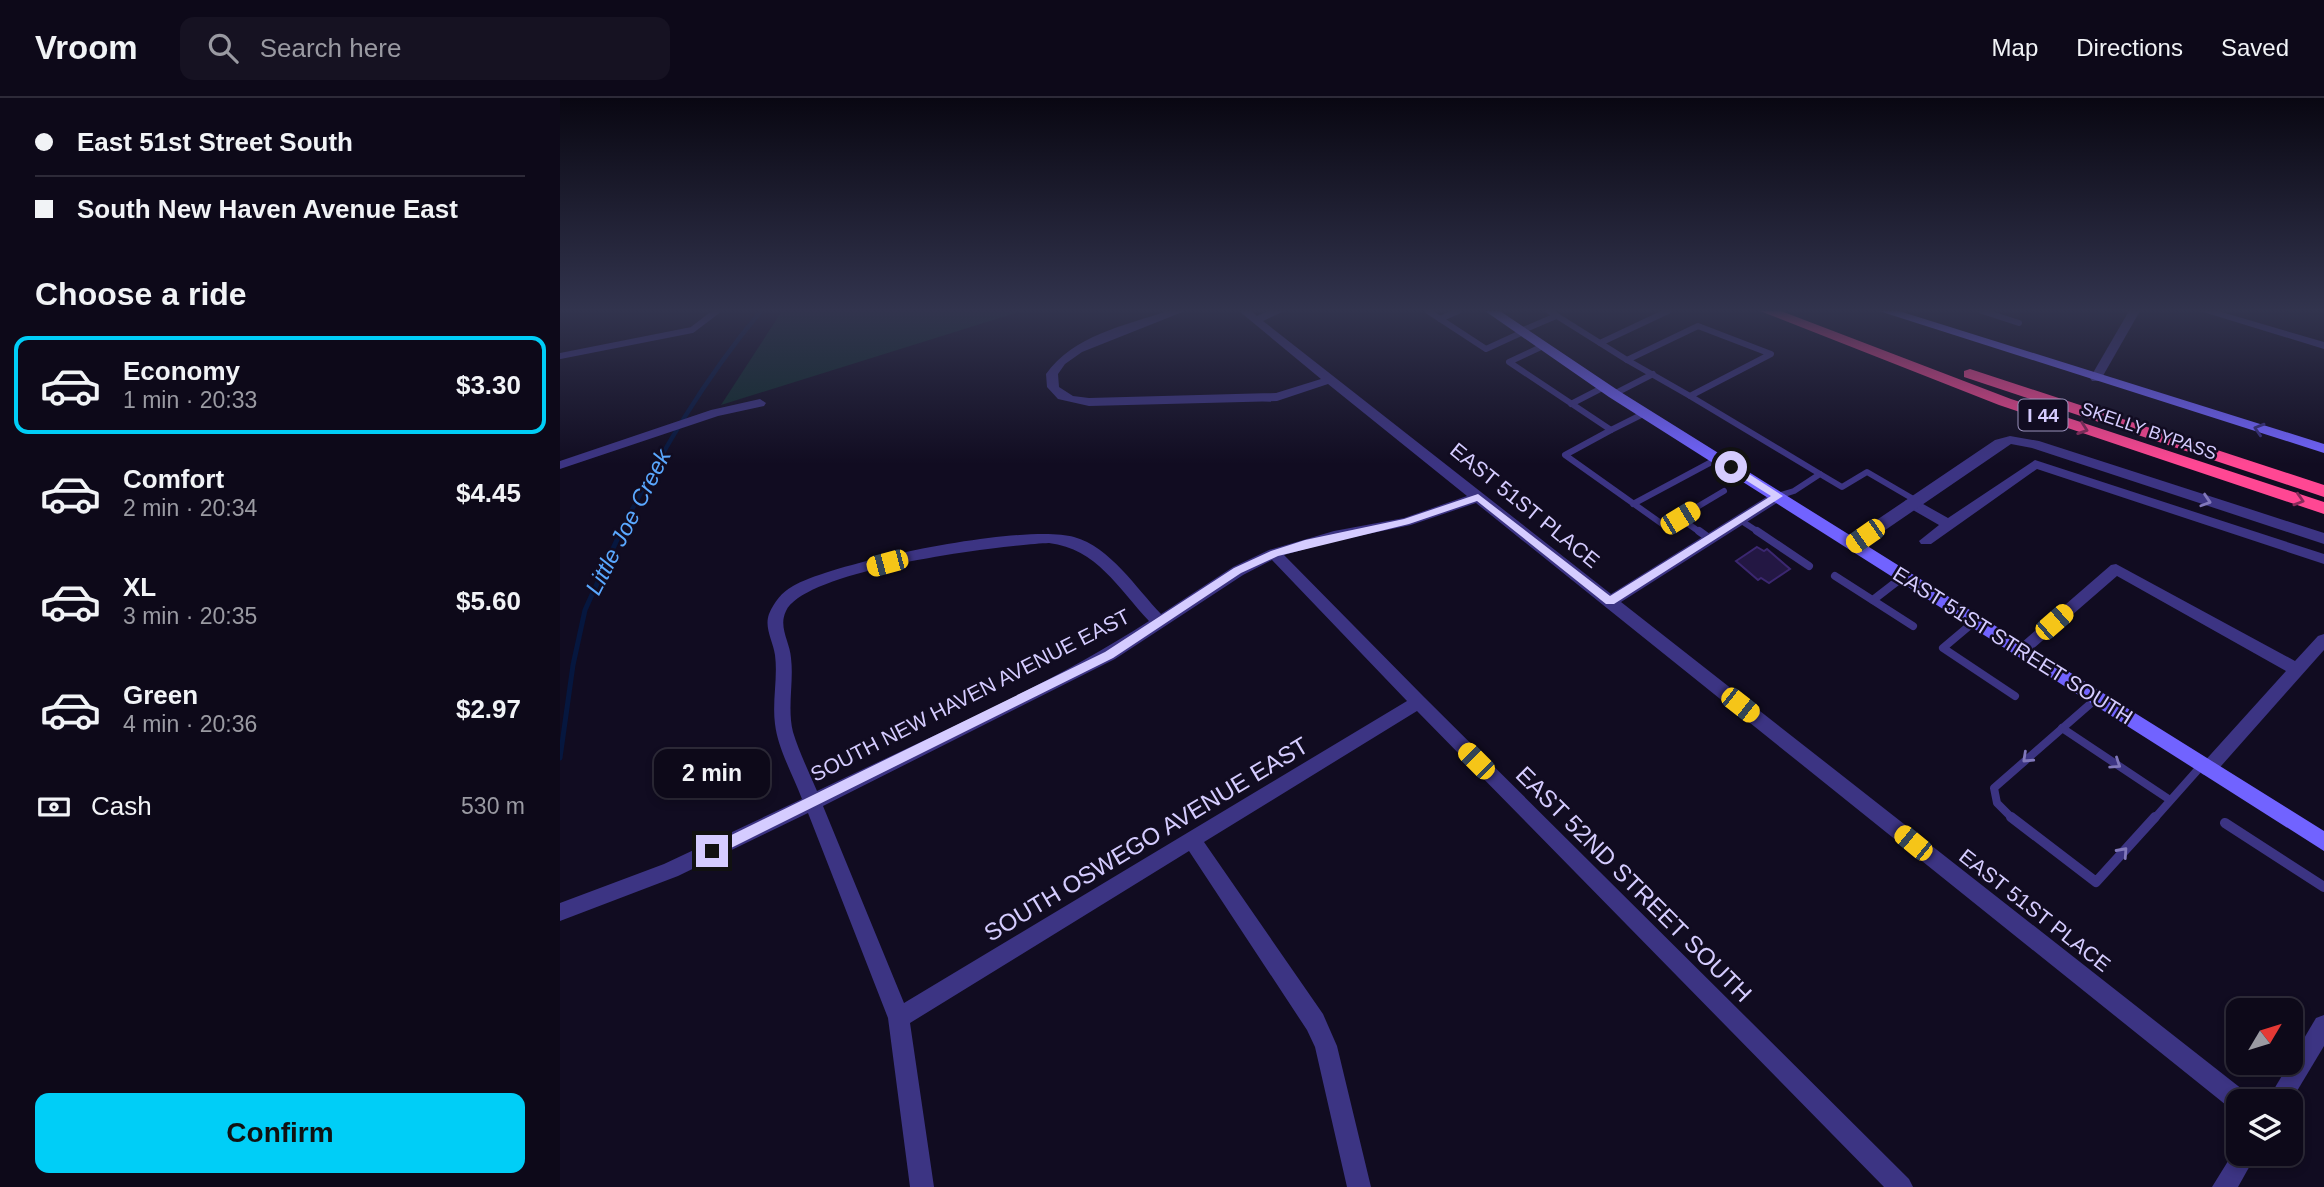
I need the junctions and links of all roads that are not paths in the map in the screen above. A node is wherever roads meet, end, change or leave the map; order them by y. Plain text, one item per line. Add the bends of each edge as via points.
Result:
1 (1059, 362) edge
2 (1310, 362) edge
3 (1509, 362) edge
4 (1566, 362) edge
5 (1630, 362) edge
6 (1755, 362) edge
7 (1900, 362) edge
8 (1941, 362) edge
9 (2044, 362) edge
10 (2105, 362) edge
11 (1653, 374) junction
12 (2096, 378) junction
13 (1332, 379) junction
14 (1609, 391) junction
15 (1690, 396) junction
16 (760, 403) dead end
17 (1571, 404) junction
18 (1645, 413) junction
19 (1611, 430) junction
20 (2324, 449) edge
21 (1717, 458) junction
22 (560, 464) edge
23 (1820, 474) junction
24 (2141, 480) junction
25 (1724, 491) dead end
26 (2324, 491) edge
27 (1779, 496) junction
28 (2134, 496) junction
29 (1478, 497) junction
30 (1913, 501) junction
31 (1633, 504) junction
32 (2324, 508) edge
33 (1680, 518) junction
34 (1740, 520) junction
35 (1949, 525) junction
36 (1710, 539) junction
37 (2324, 539) edge
38 (1073, 541) joint
39 (1926, 541) dead end
40 (1853, 544) junction
41 (1274, 553) junction
42 (2324, 559) edge
43 (1809, 566) dead end
44 (1835, 576) dead end
45 (1904, 576) junction
46 (1872, 600) junction
47 (1610, 602) junction
48 (1975, 621) junction
49 (1160, 623) junction
50 (1913, 626) dead end
51 (2324, 640) edge
52 (2021, 650) junction
53 (2296, 669) junction
54 (2015, 696) dead end
55 (2097, 698) junction
56 (1418, 702) junction
57 (2062, 728) junction
58 (2205, 767) junction
59 (2170, 800) junction
60 (811, 801) junction
61 (2225, 823) dead end
62 (1192, 840) junction
63 (2324, 842) edge
64 (2324, 887) edge
65 (560, 912) edge
66 (899, 1018) junction
67 (2324, 1026) edge
68 (2285, 1089) edge
69 (2226, 1091) edge
70 (2238, 1166) edge
71 (922, 1187) edge
72 (1359, 1187) edge
73 (1901, 1187) edge
74 (2224, 1187) edge

1 - 13 street via 1052,370 1055,391 1086,402 1251,398 1291,394
2 - 13 street, EAST 51ST PLACE
3 - 17 lane
4 - 14 main road, EAST 51ST STREET SOUTH
5 - 11 lane
6 - 15 lane
7 -> 32 highway, SKELLY BYPASS / I 44 via 2053,419
8 - 26 highway, SKELLY BYPASS / I 44
9 - 12 main road
10 - 12 street
11 - 14 lane
11 - 15 lane
20 -> 12 main road
13 - 29 street, EAST 51ST PLACE
14 - 17 lane
14 - 18 main road, EAST 51ST STREET SOUTH
15 - 23 lane
16 - 22 street via 715,413
17 - 19 lane
18 - 19 lane
18 - 21 main road, EAST 51ST STREET SOUTH
19 - 31 lane via 1565,455
21 - 27 main road, EAST 51ST STREET SOUTH
21 - 31 lane
23 - 27 lane
23 - 30 lane via 1842,487 1867,472
24 - 28 street
24 - 30 street via 2010,440
24 -> 37 street
25 - 33 lane
27 - 34 street
27 - 40 main road, EAST 51ST STREET SOUTH
28 - 35 street via 2035,464
28 - 42 street
29 - 41 street, SOUTH NEW HAVEN AVENUE EAST via 1406,522
29 - 47 street, EAST 51ST PLACE
30 - 35 street
30 - 40 street
31 - 33 lane via 1665,526
33 - 36 lane
34 - 36 street
34 - 43 lane
35 - 39 street
36 - 47 street
38 - 49 street via 1090,551
38 - 60 street via 1023,537 887,563 819,581 788,597 773,625 784,658 782,715
40 - 45 main road, EAST 51ST STREET SOUTH
41 - 49 street, SOUTH NEW HAVEN AVENUE EAST
41 - 56 street, EAST 52ND STREET SOUTH
44 - 46 lane
45 - 46 lane
45 - 48 main road, EAST 51ST STREET SOUTH
46 - 50 lane
47 - 69 street, EAST 51ST PLACE
48 - 52 main road, EAST 51ST STREET SOUTH
48 - 54 lane via 1943,648
49 - 60 street, SOUTH NEW HAVEN AVENUE EAST via 1060,680
51 - 53 street
52 - 53 street via 2116,569
52 - 55 main road, EAST 51ST STREET SOUTH
53 - 58 street
55 - 57 lane
55 - 58 main road, EAST 51ST STREET SOUTH
56 - 62 street, SOUTH OSWEGO AVENUE EAST
56 - 73 street, EAST 52ND STREET SOUTH
57 -> 59 lane
57 -> 59 lane via 1994,788 1997,803 2096,882
58 - 59 lane
58 - 63 main road, EAST 51ST STREET SOUTH
60 - 65 street, SOUTH NEW HAVEN AVENUE EAST via 671,870
60 - 66 street
61 - 64 lane
62 - 66 street, SOUTH OSWEGO AVENUE EAST
62 - 72 street via 1315,1021 1326,1046
66 - 71 street
67 - 68 street
70 - 74 street

